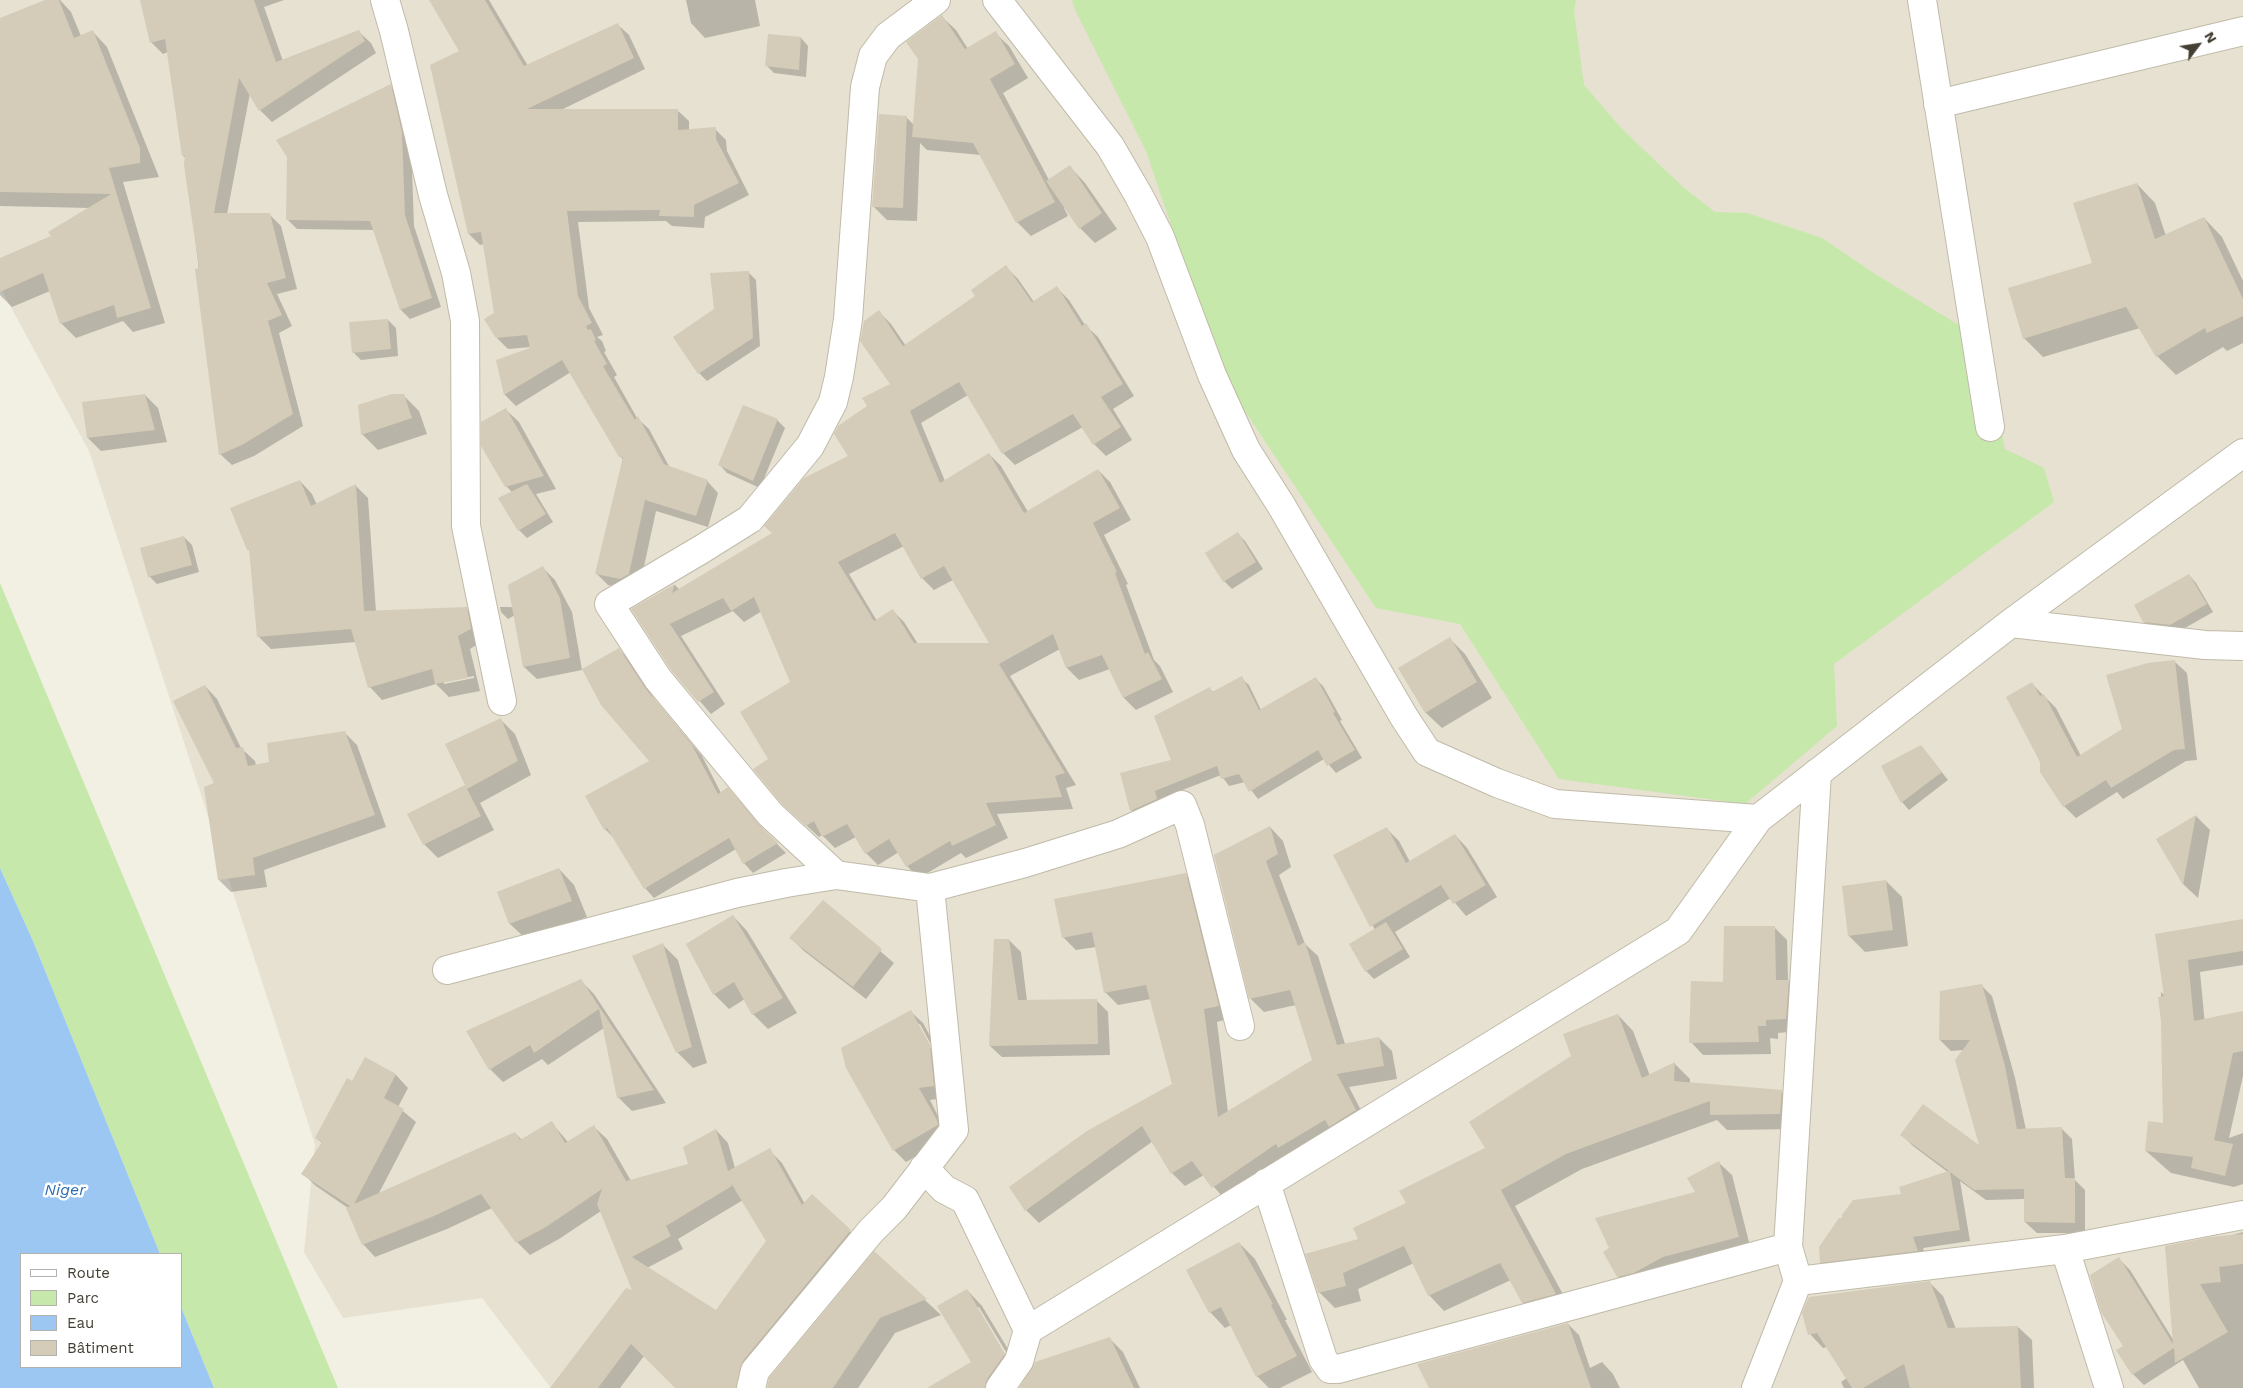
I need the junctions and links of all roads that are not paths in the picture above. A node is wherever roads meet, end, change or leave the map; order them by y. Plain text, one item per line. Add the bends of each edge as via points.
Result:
1 (385, 0) edge
2 (936, 0) edge
3 (997, 0) edge
4 (1922, 0) edge
5 (2243, 31) edge
6 (1938, 104) junction
7 (1990, 427) dead end
8 (2243, 453) edge
9 (2011, 623) junction
10 (2243, 646) edge
11 (502, 701) dead end
12 (1816, 773) junction
13 (1758, 819) junction
14 (836, 875) junction
15 (930, 888) junction
16 (447, 970) dead end
17 (1240, 1026) dead end
18 (924, 1168) junction
19 (1266, 1183) junction
20 (2243, 1215) edge
21 (1788, 1247) junction
22 (2065, 1250) junction
23 (1798, 1281) junction
24 (1028, 1330) junction
25 (751, 1388) edge
26 (1000, 1388) edge
27 (1756, 1388) edge
28 (2109, 1388) edge

1 - 11 street via 433,195 456,273 464,321 466,526
2 - 14 street via 888,36 873,56 865,87 847,328 832,402 810,446 750,518 609,604 658,679 770,814
3 - 13 street via 1110,146 1139,196 1160,236 1212,375 1246,450 1427,752 1555,804
4 - 6 street
5 - 6 street
6 - 7 street
8 - 9 street
9 - 10 street via 2205,645
9 - 12 street
12 - 13 street
12 - 21 street
13 - 19 street via 1678,931
14 - 15 street
14 - 16 street via 737,893
15 - 17 street via 1118,834 1182,805 1190,825
15 - 18 street via 954,1130
18 - 24 street via 944,1189 965,1200
18 - 25 street via 894,1208 754,1371
19 - 21 street via 1323,1359 1330,1369
19 - 24 street
20 - 22 street
21 - 23 street
22 - 23 street
22 - 28 street
23 - 27 street
24 - 26 street via 1019,1361

